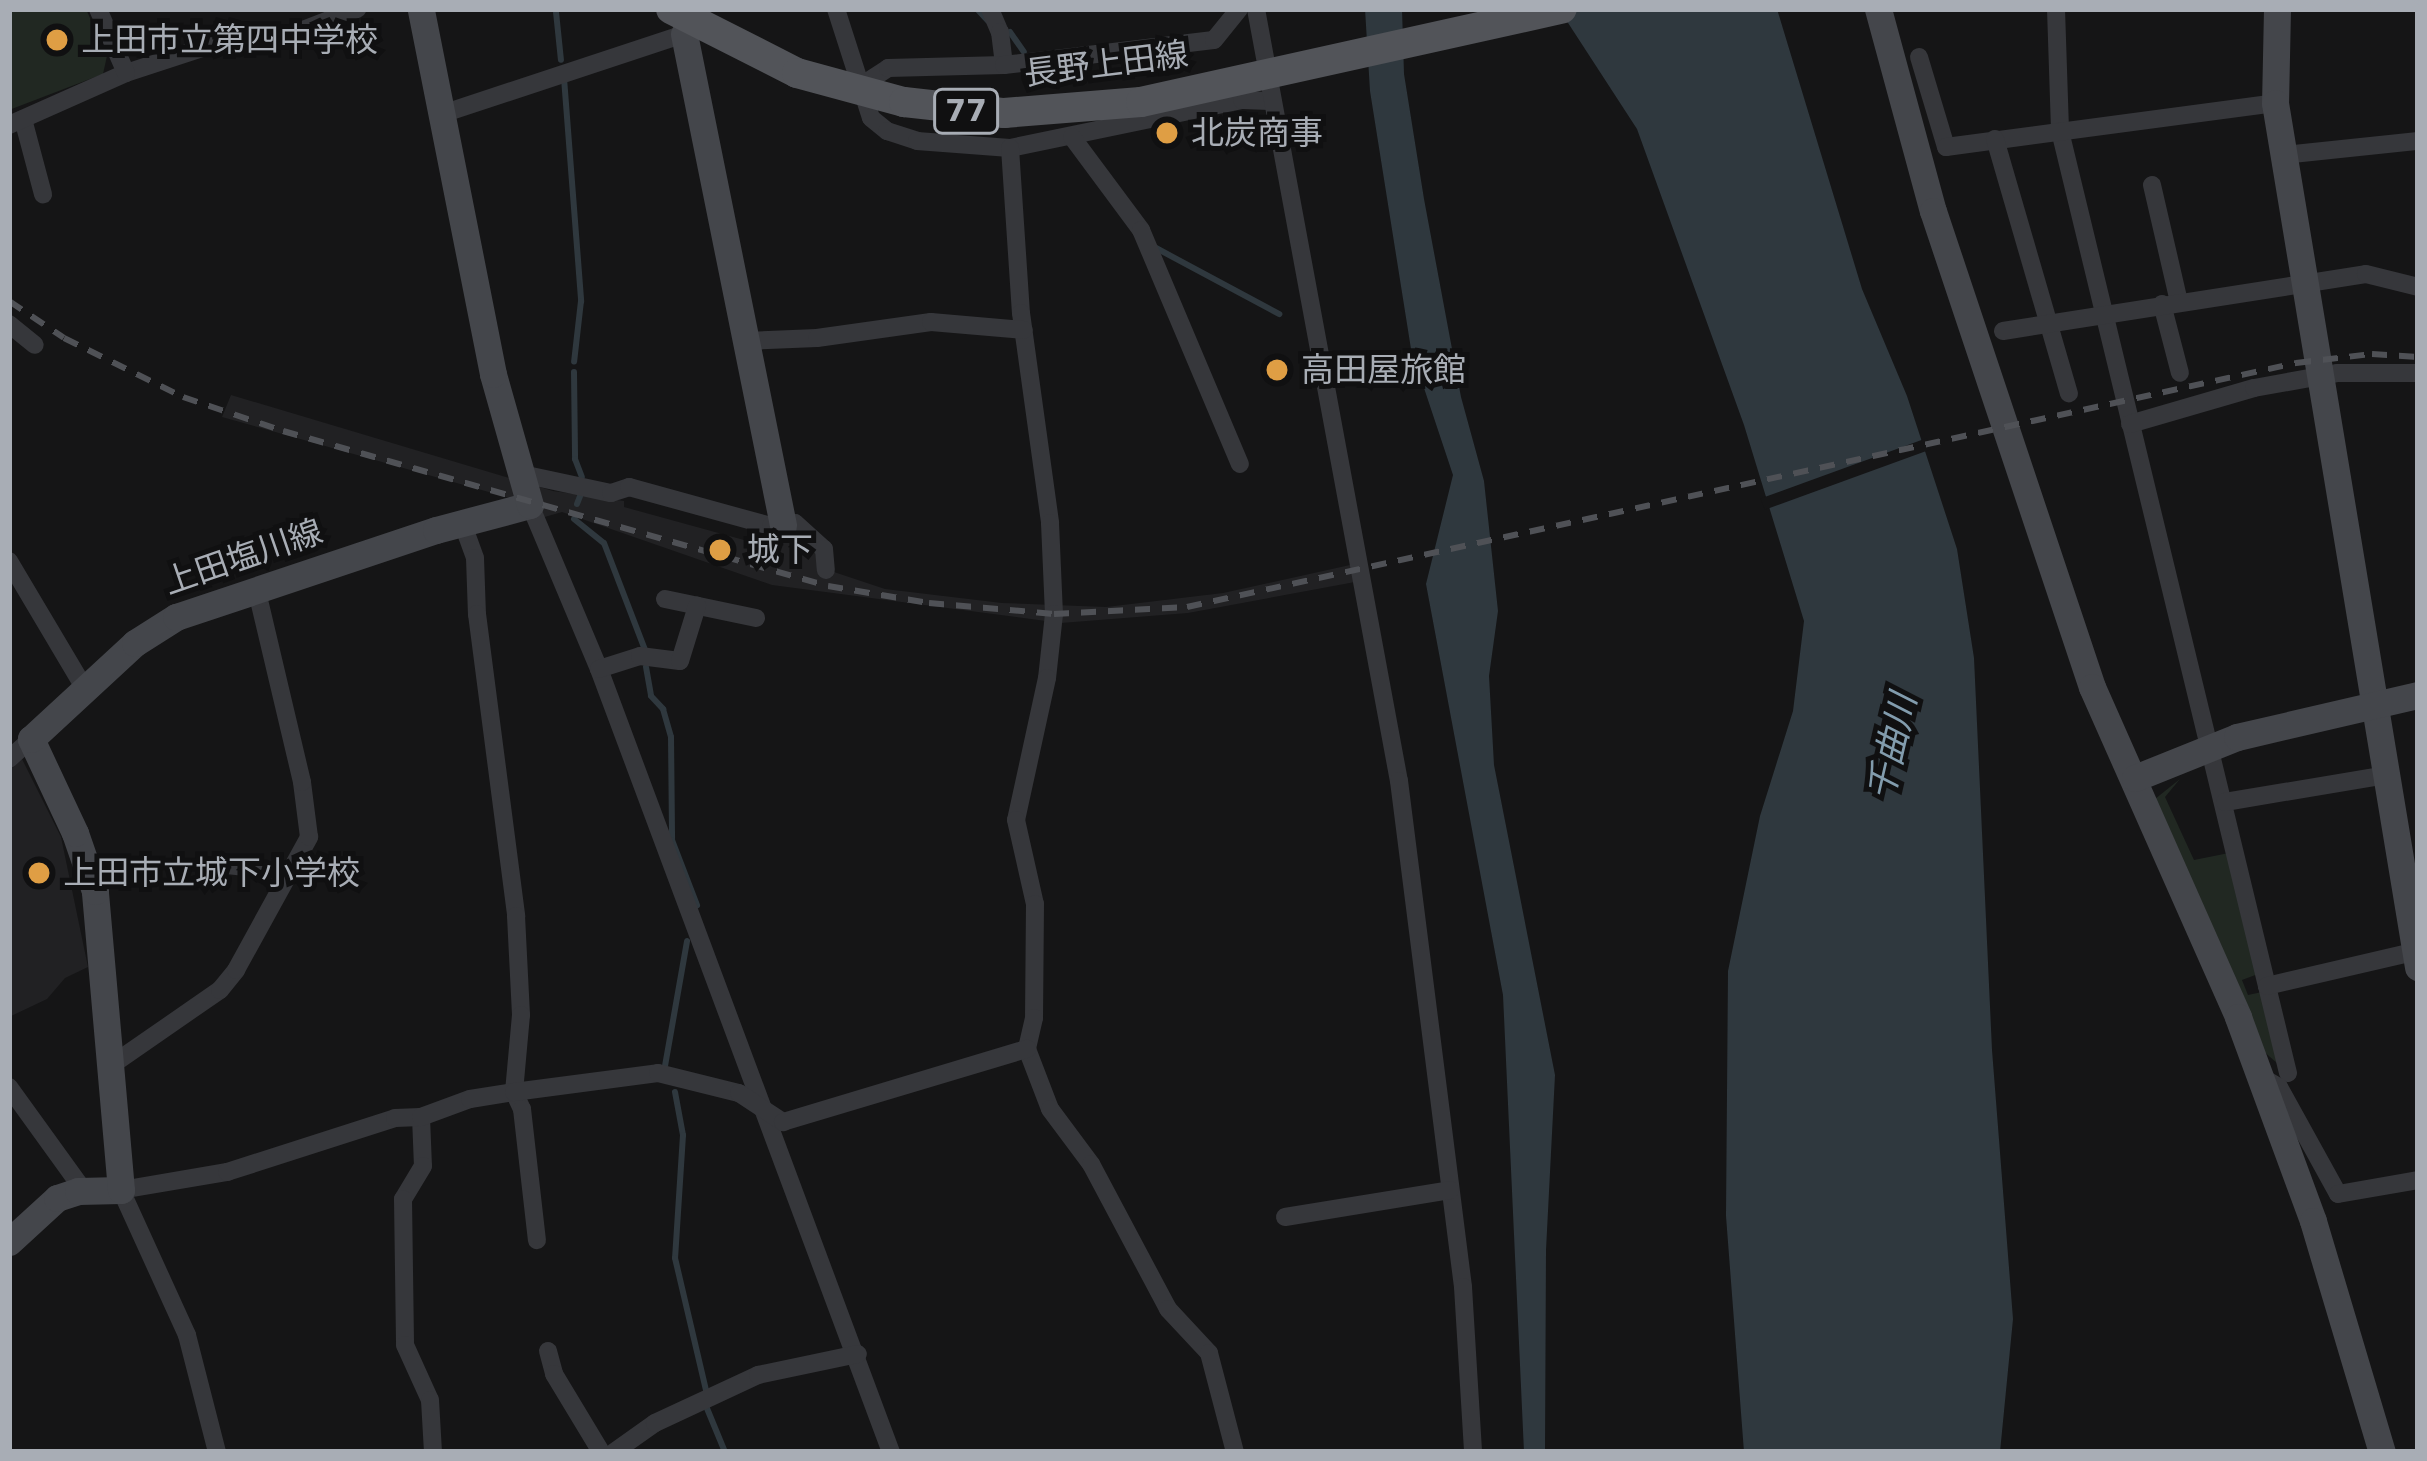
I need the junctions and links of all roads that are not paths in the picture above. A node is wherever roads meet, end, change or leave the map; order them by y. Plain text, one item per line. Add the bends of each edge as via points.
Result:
1 (98, 9) edge
2 (357, 9) edge
3 (421, 9) edge
4 (836, 9) edge
5 (990, 9) edge
6 (1239, 9) edge
7 (1256, 9) edge
8 (1562, 9) edge
9 (1878, 9) edge
10 (2056, 9) edge
11 (2277, 9) edge
12 (682, 21) edge
13 (1919, 57) dead end
14 (1004, 65) junction
15 (126, 73) junction
16 (1271, 83) junction
17 (860, 87) junction
18 (2275, 103) junction
19 (442, 114) junction
20 (16, 122) edge
21 (2060, 131) junction
22 (1072, 137) junction
23 (1995, 140) junction
24 (2418, 140) edge
25 (1010, 148) junction
26 (2284, 155) junction
27 (2152, 184) dead end
28 (43, 194) dead end
29 (2306, 282) junction
30 (2418, 287) edge
31 (2170, 303) junction
32 (2106, 314) junction
33 (2050, 323) junction
34 (9, 324) edge
35 (1024, 330) junction
36 (2003, 332) dead end
37 (748, 341) junction
38 (35, 346) dead end
39 (2180, 373) dead end
40 (2418, 373) edge
41 (2319, 376) junction
42 (2069, 393) dead end
43 (2130, 424) junction
44 (1240, 464) dead end
45 (522, 474) junction
46 (530, 506) junction
47 (462, 522) junction
48 (783, 525) junction
49 (9, 561) edge
50 (826, 570) dead end
51 (256, 587) junction
52 (665, 598) dead end
53 (697, 606) junction
54 (756, 619) dead end
55 (599, 669) junction
56 (85, 689) junction
57 (2418, 695) edge
58 (2375, 703) junction
59 (31, 740) junction
60 (2213, 744) junction
61 (9, 759) edge
62 (2386, 775) junction
63 (2135, 778) junction
64 (2225, 802) junction
65 (227, 865) dead end
66 (292, 872) junction
67 (2417, 957) edge
68 (2267, 986) junction
69 (1027, 1049) junction
70 (113, 1064) junction
71 (2288, 1073) dead end
72 (2258, 1075) junction
73 (9, 1087) edge
74 (514, 1092) junction
75 (764, 1111) junction
76 (421, 1117) junction
77 (2418, 1180) edge
78 (121, 1190) junction
79 (1450, 1190) junction
80 (84, 1191) junction
81 (1286, 1217) dead end
82 (537, 1240) dead end
83 (9, 1241) edge
84 (548, 1351) dead end
85 (858, 1354) junction
86 (217, 1452) edge
87 (433, 1452) edge
88 (601, 1452) edge
89 (614, 1452) edge
90 (892, 1452) edge
91 (1235, 1452) edge
92 (1473, 1452) edge
93 (2382, 1452) edge

1 - 15 street
2 - 15 street via 267,44 238,37
3 - 19 street
4 - 17 street
5 - 14 street
6 - 14 street via 1214,40
7 - 16 street
8 - 16 main road, 長野上田線 / 77
9 - 63 street via 1900,107 2003,429 2092,687
10 - 21 street
11 - 18 street
12 - 17 main road, 長野上田線 / 77 via 796,73
12 - 19 street
12 - 37 street
13 - 23 street via 1946,147
14 - 17 street via 888,68
15 - 20 street
16 - 17 main road, 長野上田線 / 77 via 1070,111 939,108
16 - 22 street via 1241,100
16 - 79 street via 1399,781
17 - 25 street via 871,118 887,131
18 - 21 street
18 - 26 street
19 - 45 street via 493,374
20 - 28 street
21 - 23 street
21 - 32 street
22 - 25 street
22 - 44 street via 1141,230
23 - 33 street
24 - 26 street
25 - 35 street
26 - 29 street
27 - 31 street
29 - 30 street via 2366,274
29 - 31 street
29 - 41 street
31 - 32 street
31 - 39 street
32 - 33 street
32 - 43 street
33 - 36 street
33 - 42 street
34 - 38 street
35 - 37 street via 932,322
35 - 69 street via 1054,614 1016,820 1034,904
37 - 48 street
40 - 41 street
41 - 43 street
41 - 58 street
43 - 60 street
45 - 46 street
45 - 48 street via 611,493 629,487
46 - 47 street, 上田塩川線
46 - 55 street
47 - 51 street, 上田塩川線
47 - 74 street via 475,558 516,916 521,1015
48 - 50 street via 796,523 824,549
49 - 56 street
51 - 56 street, 上田塩川線 via 154,628
51 - 66 street via 307,819 309,837
52 - 53 street
53 - 54 street
53 - 55 street via 680,661 640,656
55 - 75 street
56 - 59 street, 上田塩川線
57 - 58 street
58 - 60 street
58 - 62 street
59 - 61 street
59 - 70 street via 94,891
60 - 63 street
60 - 64 street
62 - 64 street
62 - 67 street
63 - 72 street
64 - 68 street
65 - 66 street
66 - 70 street via 220,990
67 - 68 street
68 - 71 street
69 - 75 street via 783,1122
69 - 91 street via 1050,1108 1091,1164 1168,1310 1209,1353
70 - 78 street
72 - 77 street via 2279,1087 2338,1194
72 - 93 street via 2313,1222
73 - 80 street
74 - 75 street via 658,1073 739,1094
74 - 76 street
74 - 82 street
75 - 85 street
76 - 78 street via 395,1118 227,1172
76 - 87 street via 423,1166 403,1199 405,1345 430,1400
78 - 80 street
78 - 86 street via 187,1335
79 - 81 street
79 - 92 street
80 - 83 street via 57,1198
84 - 88 street
85 - 89 street via 758,1376 655,1423
85 - 90 street

